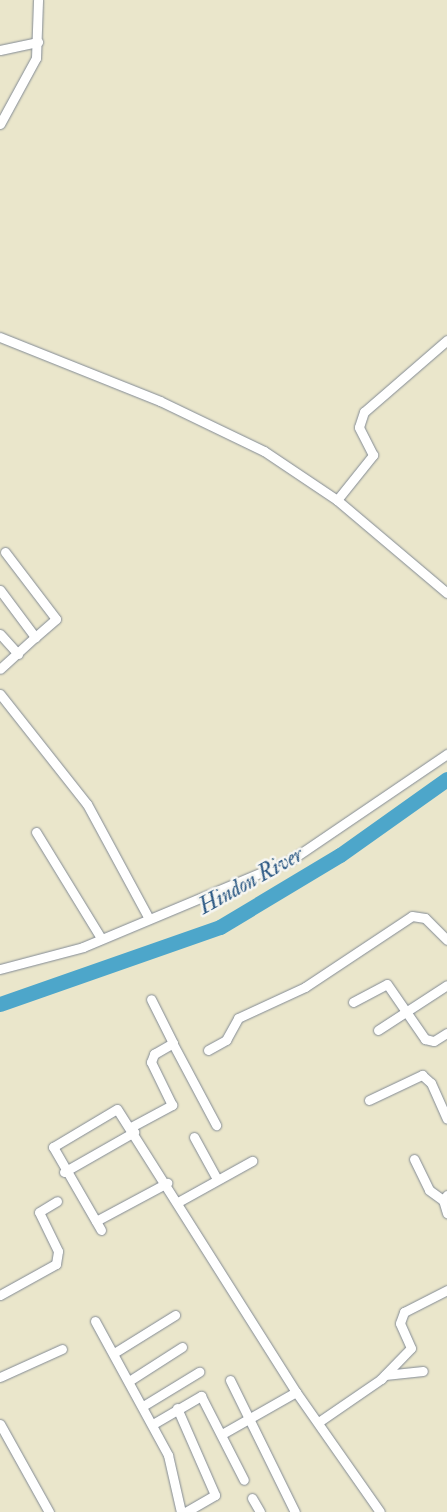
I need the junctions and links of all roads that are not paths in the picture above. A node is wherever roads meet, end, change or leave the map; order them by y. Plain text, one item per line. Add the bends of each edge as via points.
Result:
1 (38, 0) edge
2 (38, 42) junction
3 (0, 50) edge
4 (0, 124) edge
5 (0, 337) edge
6 (447, 340) edge
7 (338, 500) junction
8 (5, 552) dead end
9 (0, 590) edge
10 (447, 593) edge
11 (0, 634) edge
12 (35, 637) junction
13 (18, 654) junction
14 (0, 669) edge
15 (0, 694) edge
16 (447, 754) edge
17 (36, 832) dead end
18 (148, 917) junction
19 (101, 938) junction
20 (447, 940) edge
21 (0, 968) edge
22 (447, 985) edge
23 (151, 999) dead end
24 (353, 1002) dead end
25 (407, 1011) junction
26 (378, 1030) dead end
27 (447, 1033) edge
28 (173, 1044) junction
29 (208, 1050) dead end
30 (368, 1100) dead end
31 (447, 1119) edge
32 (216, 1125) dead end
33 (133, 1130) junction
34 (194, 1137) dead end
35 (414, 1159) dead end
36 (252, 1161) dead end
37 (64, 1172) junction
38 (217, 1179) junction
39 (167, 1183) junction
40 (445, 1197) edge
41 (57, 1201) dead end
42 (178, 1202) junction
43 (447, 1213) edge
44 (96, 1221) junction
45 (101, 1230) dead end
46 (447, 1290) edge
47 (0, 1295) edge
48 (176, 1315) dead end
49 (95, 1321) dead end
50 (182, 1347) dead end
51 (62, 1349) dead end
52 (114, 1353) junction
53 (423, 1371) dead end
54 (199, 1372) dead end
55 (385, 1375) junction
56 (0, 1377) edge
57 (230, 1380) dead end
58 (129, 1381) junction
59 (296, 1392) junction
60 (143, 1406) junction
61 (177, 1408) junction
62 (250, 1417) junction
63 (320, 1421) junction
64 (0, 1424) edge
65 (153, 1424) junction
66 (222, 1434) junction
67 (244, 1480) dead end
68 (252, 1498) dead end
69 (48, 1512) edge
70 (181, 1512) edge
71 (186, 1512) edge
72 (260, 1512) edge
73 (295, 1512) edge
74 (380, 1512) edge

1 - 2 street
2 - 3 street
2 - 4 street via 30,74
5 - 7 street via 211,423 264,451
6 - 7 street via 364,412 359,427 373,455
7 - 10 street
8 - 12 street via 56,619
9 - 12 street
11 - 13 street
12 - 13 street
13 - 14 street
15 - 18 street via 87,804
16 - 18 street via 291,860
17 - 19 street
18 - 19 street
19 - 21 street
20 - 29 street via 425,918 412,916 305,987 238,1018 226,1040
22 - 25 street
23 - 28 street
24 - 25 street via 386,984
25 - 26 street
25 - 27 street via 429,1041
28 - 32 street
28 - 33 street via 154,1054 151,1062 172,1105
30 - 31 street via 422,1075 431,1083
33 - 37 street
33 - 37 street via 118,1109 55,1143 52,1152
33 - 39 street
34 - 38 street
35 - 40 street via 429,1190
36 - 38 street
37 - 44 street
38 - 42 street
39 - 42 street
39 - 44 street
40 - 43 street
41 - 47 street via 39,1212 58,1252 56,1264
42 - 59 street
44 - 45 street
46 - 55 street via 400,1317 411,1348
48 - 52 street
49 - 52 street
50 - 58 street
51 - 56 street
52 - 58 street
53 - 55 street
54 - 60 street
55 - 63 street
57 - 62 street
58 - 60 street
59 - 62 street
59 - 63 street
60 - 65 street
61 - 65 street
61 - 66 street via 201,1396
61 - 71 street via 215,1492 212,1500
62 - 66 street
62 - 73 street
63 - 74 street
64 - 69 street
65 - 70 street via 172,1466 172,1489
66 - 67 street
68 - 72 street

